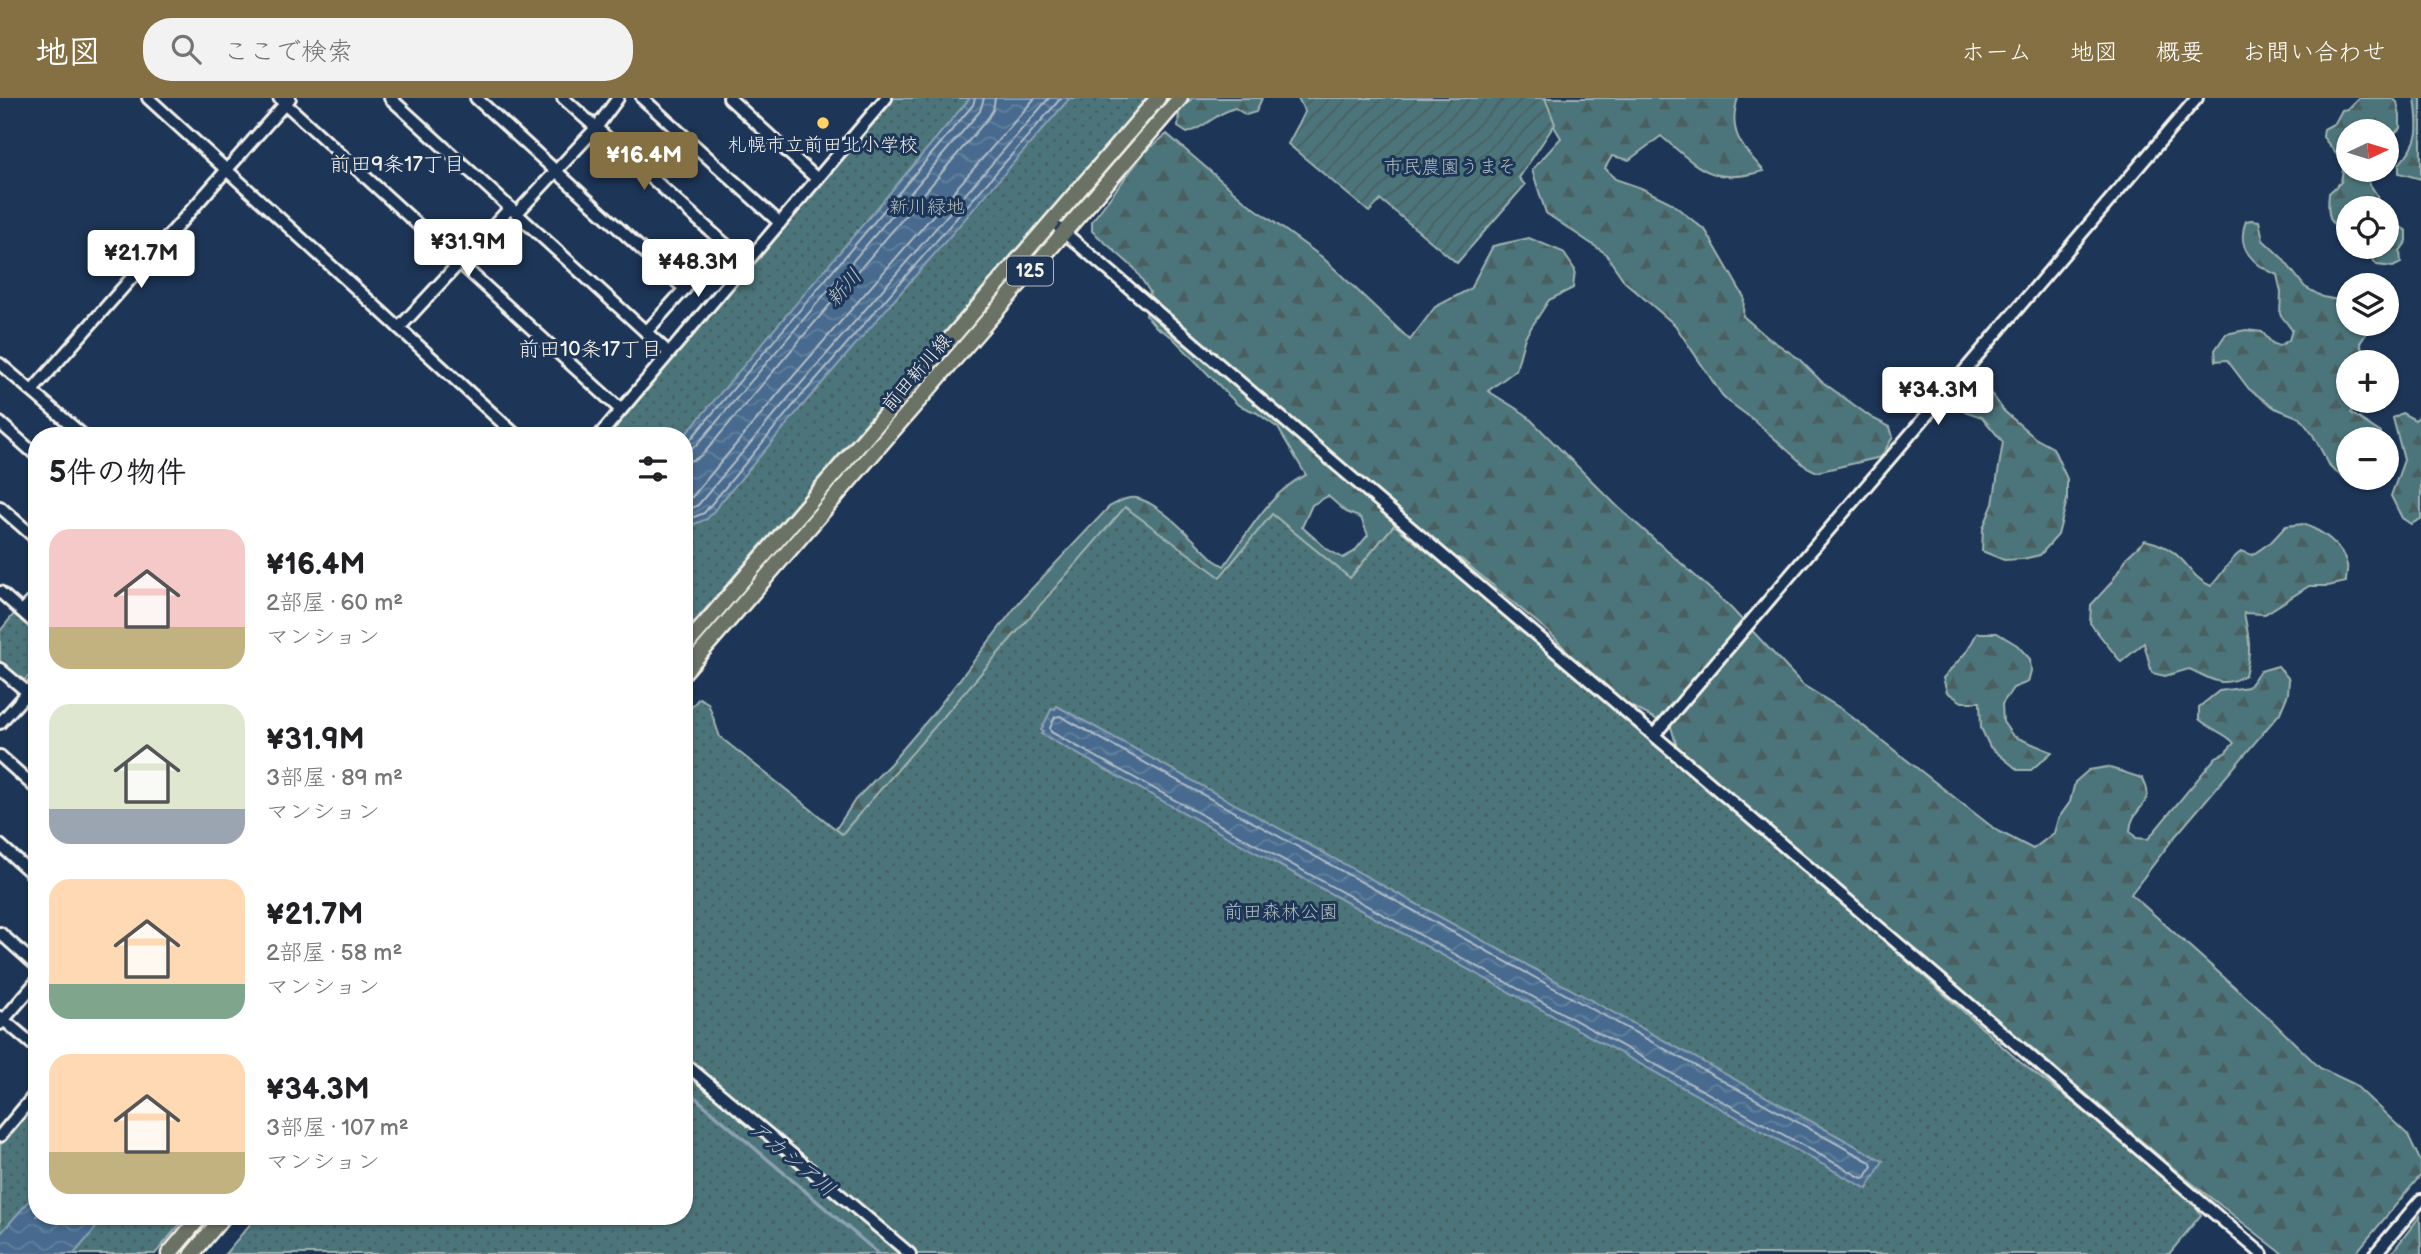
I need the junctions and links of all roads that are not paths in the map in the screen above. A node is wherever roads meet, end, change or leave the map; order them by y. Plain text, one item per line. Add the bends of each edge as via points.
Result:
1 (148, 98) edge
2 (390, 98) edge
3 (476, 98) edge
4 (563, 98) edge
5 (618, 98) edge
6 (642, 98) edge
7 (729, 98) edge
8 (886, 98) edge
9 (1158, 98) edge
10 (1180, 98) edge
11 (2197, 98) edge
12 (285, 100) edge
13 (596, 128) junction
14 (226, 170) junction
15 (555, 171) junction
16 (817, 179) junction
17 (513, 211) junction
18 (1052, 221) junction
19 (780, 223) junction
20 (1064, 232) junction
21 (725, 244) junction
22 (746, 263) junction
23 (461, 264) junction
24 (685, 289) junction
25 (400, 328) junction
26 (646, 332) junction
27 (669, 353) junction
28 (2, 369) edge
29 (32, 391) junction
30 (621, 410) junction
31 (0, 423) edge
32 (73, 427) edge
33 (507, 427) edge
34 (607, 427) edge
35 (28, 448) edge
36 (0, 507) edge
37 (28, 532) edge
38 (0, 592) edge
39 (28, 605) edge
40 (22, 611) junction
41 (28, 617) edge
42 (693, 638) edge
43 (693, 662) edge
44 (0, 669) edge
45 (27, 692) joint
46 (0, 723) edge
47 (1654, 735) junction
48 (0, 756) edge
49 (28, 781) edge
50 (0, 845) edge
51 (28, 870) edge
52 (0, 933) edge
53 (28, 958) edge
54 (28, 991) edge
55 (1, 1020) edge
56 (28, 1041) edge
57 (693, 1071) edge
58 (28, 1103) edge
59 (0, 1136) edge
60 (2421, 1200) edge
61 (193, 1225) edge
62 (216, 1225) edge
63 (169, 1254) edge
64 (192, 1254) edge
65 (910, 1254) edge
66 (2262, 1254) edge
67 (2375, 1254) edge

1 - 14 street
2 - 17 street
3 - 15 street
4 - 13 street
5 - 13 street
6 - 19 street
7 - 16 street
8 - 16 street
9 - 18 main road, 前田新川線 / 125
10 - 20 main road, 前田新川線 / 125
11 - 47 street
12 - 14 street
12 - 23 street
13 - 15 street
13 - 21 street
14 - 25 street
14 - 29 street
15 - 17 street
15 - 24 street
16 - 19 street
17 - 23 street
17 - 26 street
18 - 20 street
18 - 42 main road, 前田新川線 / 125
19 - 22 street
20 - 43 main road, 前田新川線 / 125
20 - 47 street
21 - 22 street
21 - 24 street
22 - 27 street
23 - 25 street
23 - 30 street
24 - 26 street
25 - 33 street
26 - 27 street
27 - 30 street
28 - 29 street
29 - 32 street
30 - 34 street
31 - 35 street
36 - 37 street
38 - 40 street
39 - 40 street
40 - 41 street
44 - 45 street
45 - 46 street
47 - 66 street
48 - 49 street
50 - 51 street
52 - 53 street
54 - 55 street
55 - 56 street
57 - 65 street
58 - 59 street
60 - 67 street
61 - 63 main road
62 - 64 main road

